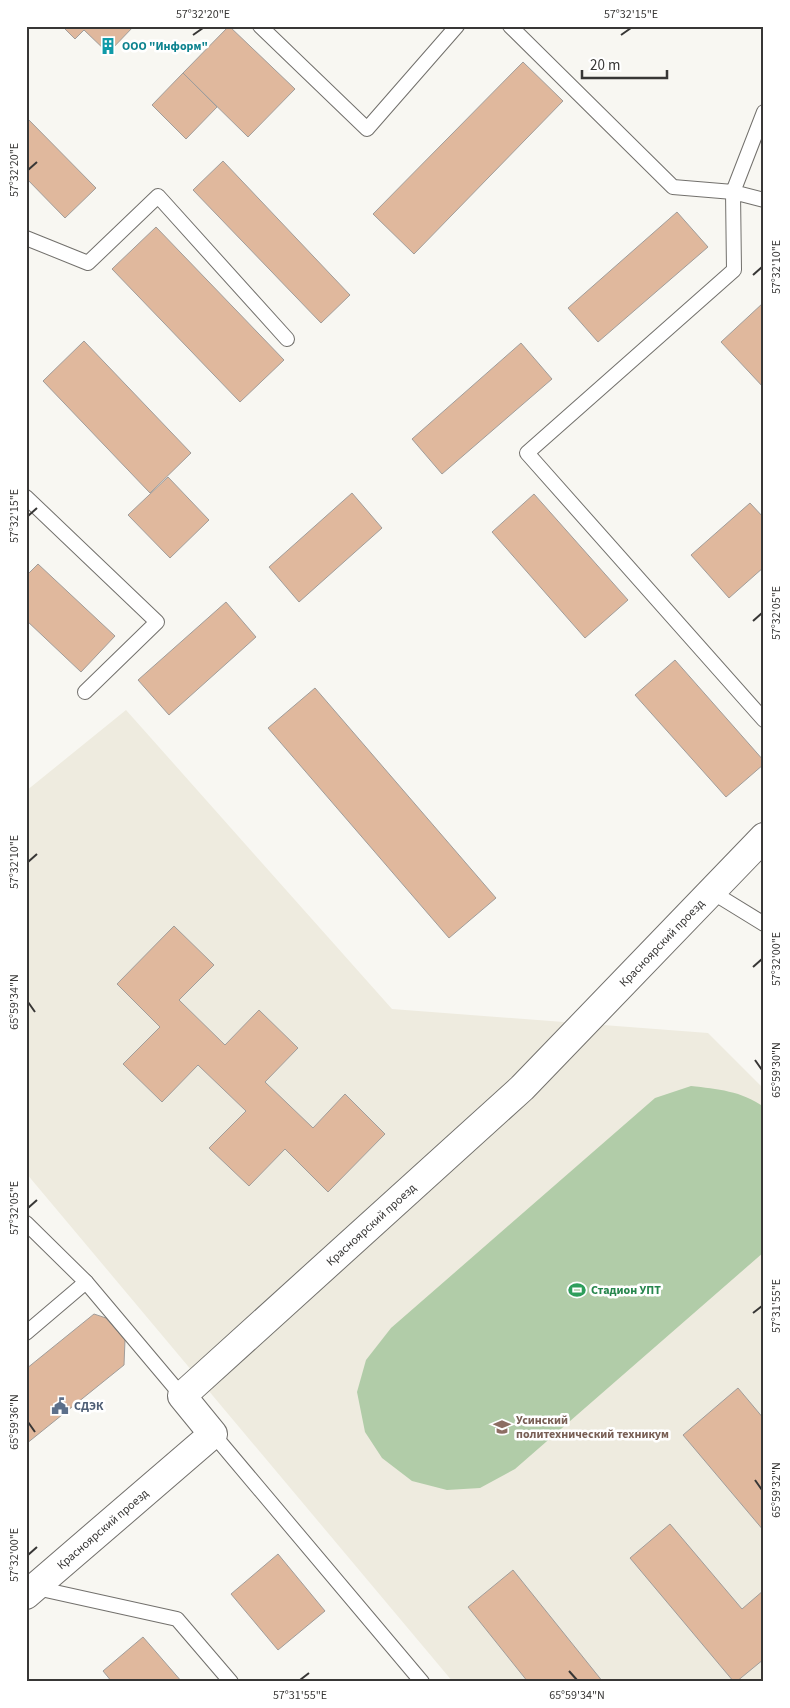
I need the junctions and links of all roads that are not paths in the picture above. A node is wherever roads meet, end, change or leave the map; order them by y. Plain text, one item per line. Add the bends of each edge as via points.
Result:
1 (260, 26) edge
2 (457, 26) edge
3 (510, 26) edge
4 (764, 112) edge
5 (733, 192) junction
6 (764, 200) edge
7 (26, 238) edge
8 (287, 339) dead end
9 (26, 497) edge
10 (85, 692) dead end
11 (764, 720) edge
12 (764, 837) edge
13 (712, 892) junction
14 (764, 924) edge
15 (26, 1224) edge
16 (86, 1282) junction
17 (26, 1333) edge
18 (182, 1396) junction
19 (213, 1434) junction
20 (29, 1589) edge
21 (231, 1682) edge
22 (422, 1682) edge

1 - 2 lane via 367,129
3 - 5 lane via 673,187
4 - 5 lane
5 - 6 lane
5 - 11 lane via 734,270 527,453
7 - 8 lane via 88,263 158,196
9 - 10 lane via 157,622
12 - 13 street, Красноярский проезд
13 - 14 lane
13 - 18 street, Красноярский проезд via 522,1088
15 - 16 lane
16 - 17 lane
16 - 18 lane
18 - 19 street
19 - 20 street, Красноярский проезд
19 - 22 lane
20 - 21 lane via 177,1619

